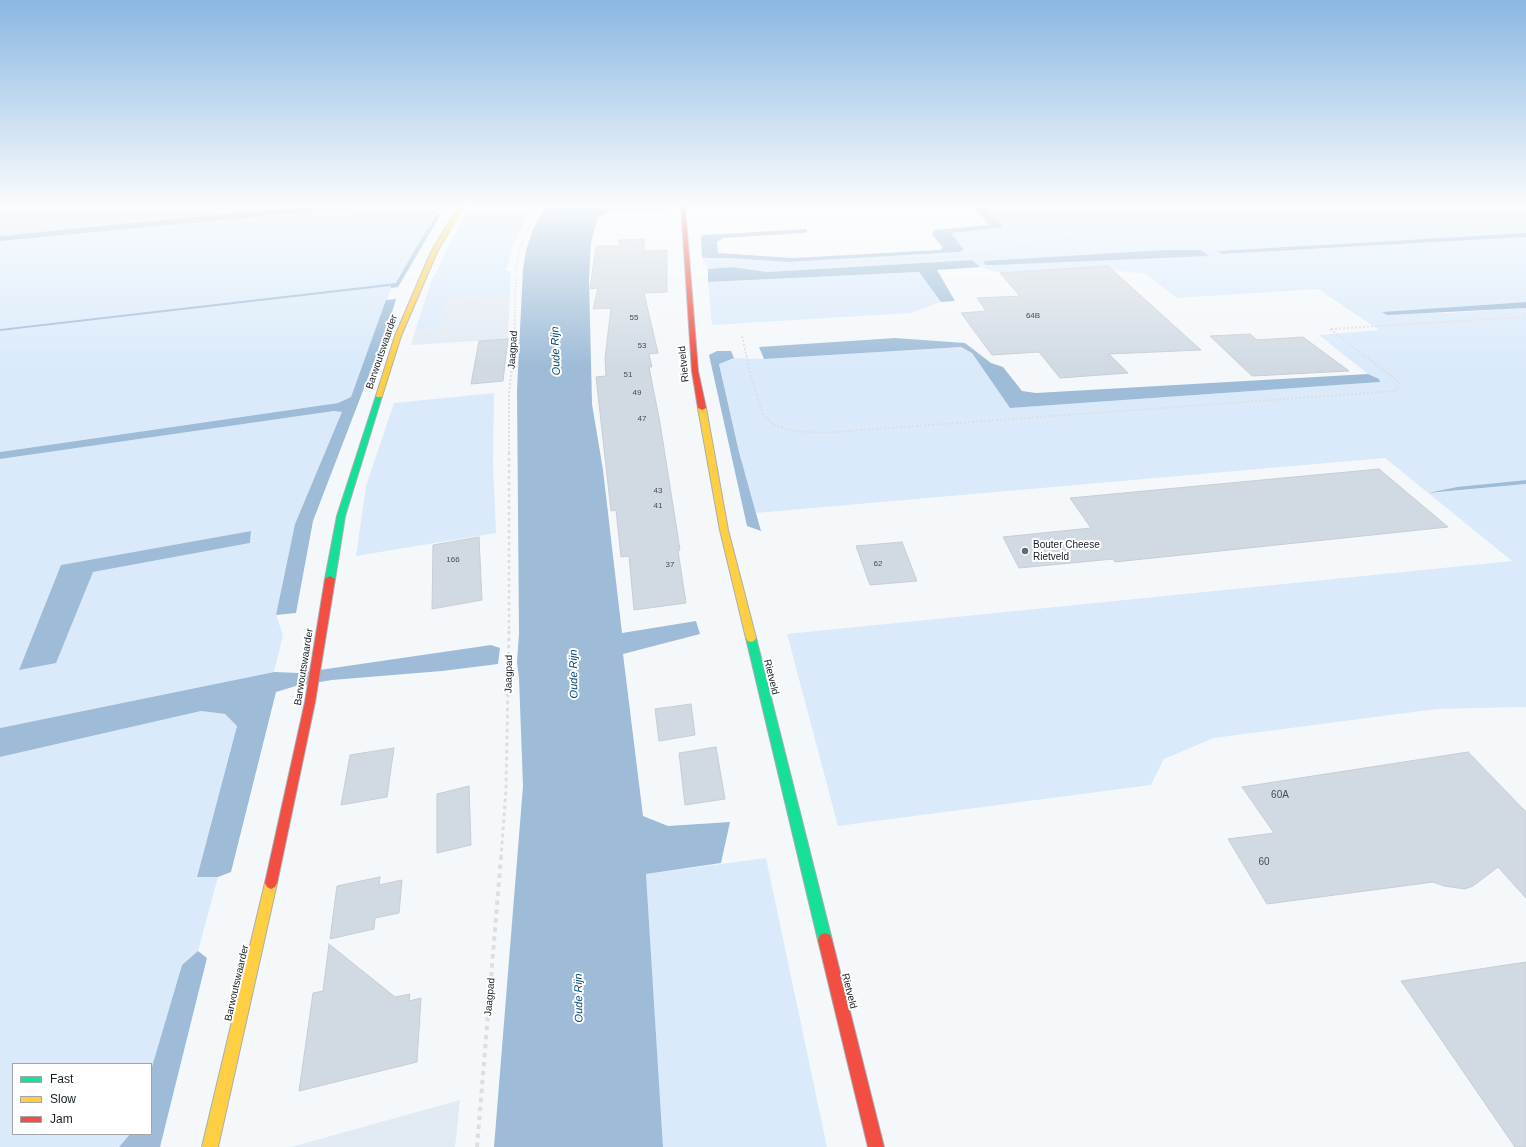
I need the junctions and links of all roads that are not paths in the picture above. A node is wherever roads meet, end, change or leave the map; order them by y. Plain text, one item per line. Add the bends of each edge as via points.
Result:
1 (431, 259) edge
2 (687, 259) edge
3 (210, 1147) edge
4 (876, 1147) edge

1 - 3 street, Barwoutswaarder via 398,336 341,516 310,702 267,903
2 - 4 street, Rietveld via 695,371 724,530

